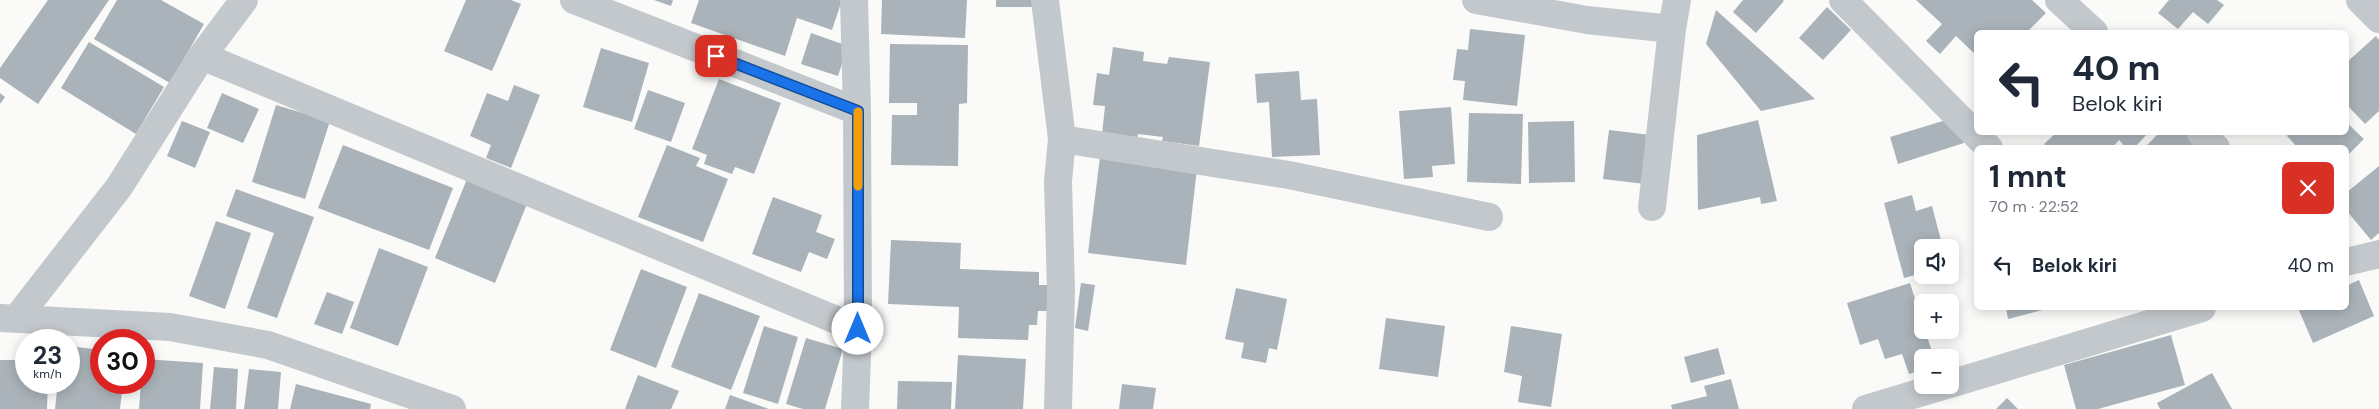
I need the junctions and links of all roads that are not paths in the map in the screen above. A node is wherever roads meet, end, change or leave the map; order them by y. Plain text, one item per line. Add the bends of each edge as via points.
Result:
1 (244, 0) edge
2 (574, 0) edge
3 (854, 0) edge
4 (1045, 0) edge
5 (1476, 0) edge
6 (1677, 0) edge
7 (1843, 0) edge
8 (2059, 0) edge
9 (2360, 0) edge
10 (2379, 19) edge
11 (1672, 29) junction
12 (2092, 30) edge
13 (202, 56) junction
14 (858, 111) junction
15 (1974, 134) edge
16 (1975, 135) edge
17 (2203, 135) edge
18 (1062, 139) junction
19 (1985, 145) edge
20 (2213, 145) edge
21 (1652, 207) dead end
22 (1489, 218) dead end
23 (2379, 254) edge
24 (2349, 261) edge
25 (2186, 310) edge
26 (2153, 314) edge
27 (8, 318) edge
28 (858, 329) junction
29 (1959, 381) edge
30 (1916, 394) edge
31 (452, 409) edge
32 (855, 409) edge
33 (1058, 409) edge
34 (1866, 409) edge

1 - 13 street
2 - 14 street
3 - 14 street
4 - 18 street
5 - 11 street via 1587,20
6 - 11 street
7 - 15 street
8 - 12 street
9 - 10 street
11 - 21 street
13 - 27 street via 119,187
13 - 28 street
14 - 28 street
16 - 19 street
17 - 20 street
18 - 22 street via 1289,174
18 - 33 street via 1058,181 1061,291
23 - 24 street
25 - 26 street
26 - 29 street
27 - 31 street via 170,327 268,346
28 - 32 street
30 - 34 street

